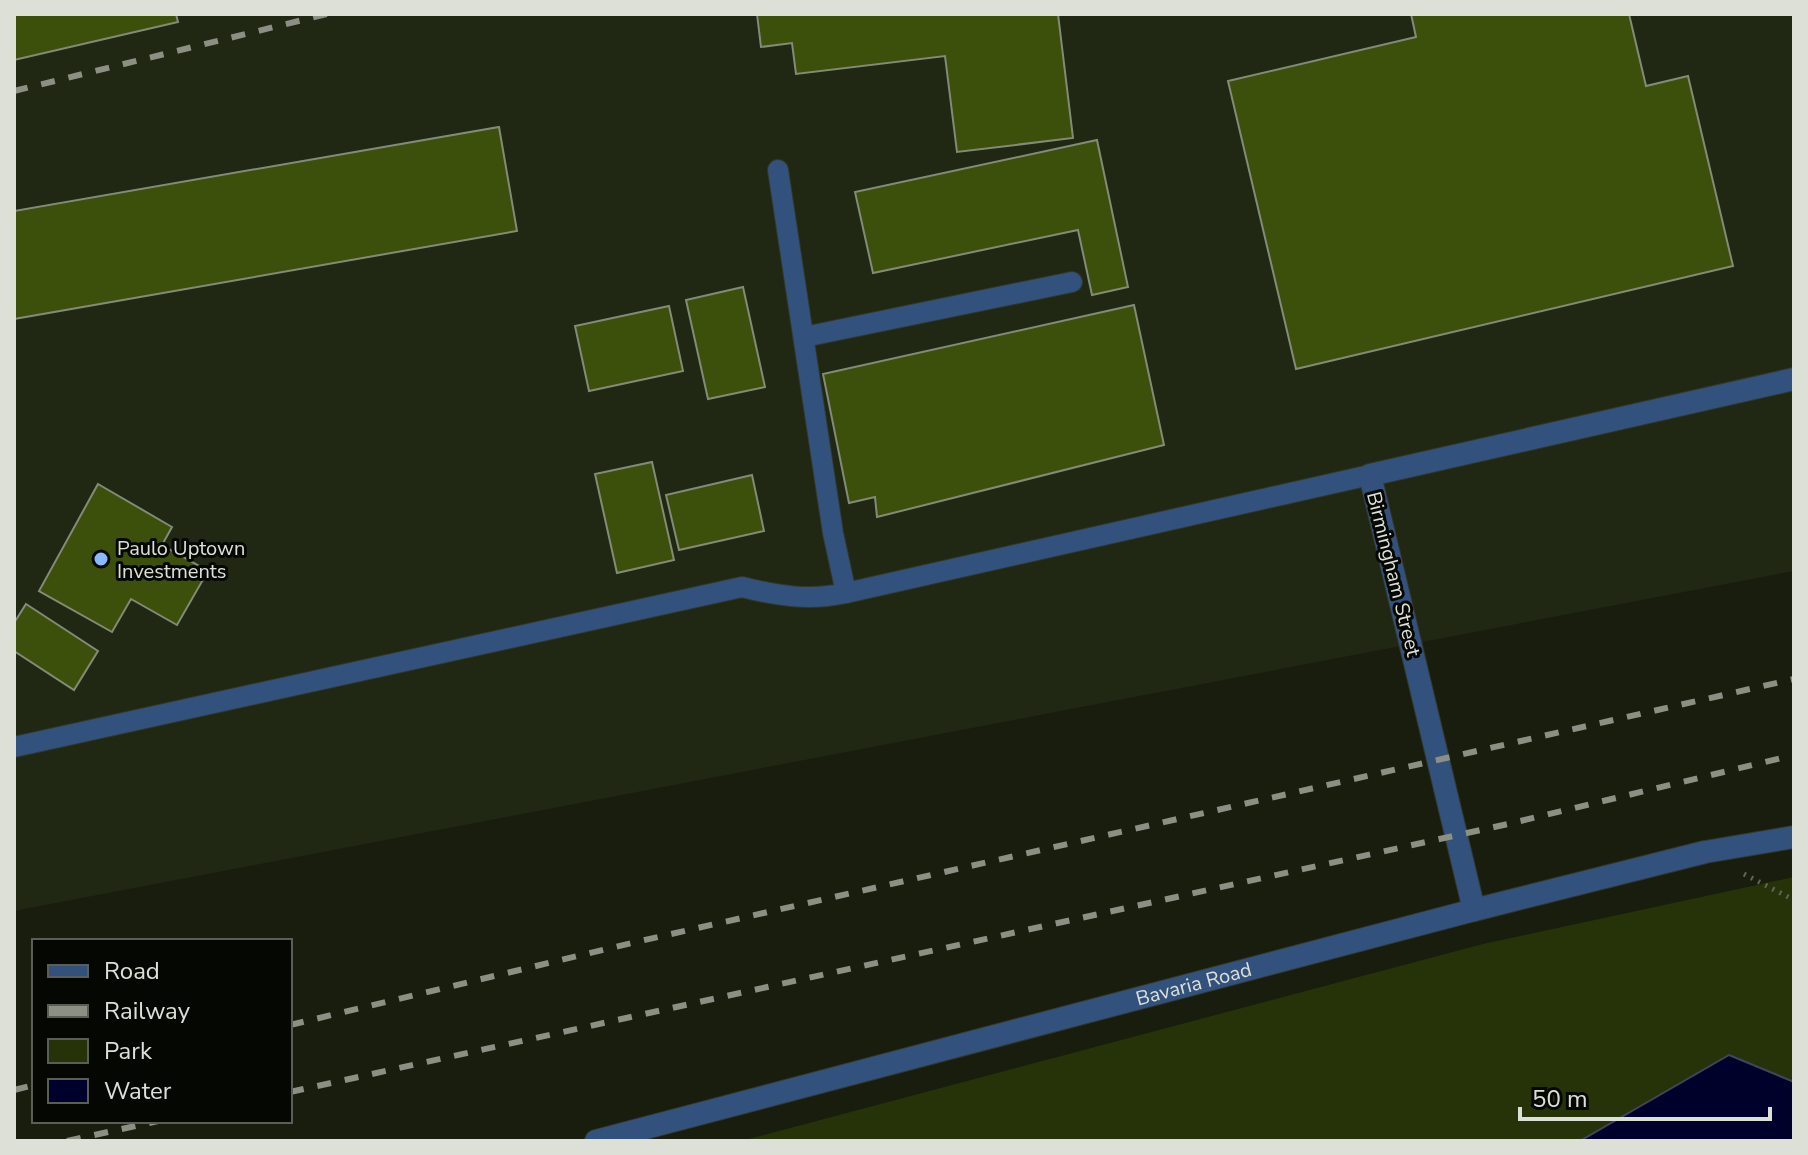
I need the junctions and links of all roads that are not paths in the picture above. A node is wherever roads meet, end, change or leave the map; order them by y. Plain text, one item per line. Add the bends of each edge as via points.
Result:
1 (778, 170) dead end
2 (1072, 282) dead end
3 (804, 337) junction
4 (1794, 379) edge
5 (1370, 475) junction
6 (846, 593) junction
7 (14, 747) edge
8 (1794, 837) edge
9 (1474, 910) junction
10 (596, 1141) edge

1 - 3 lane
2 - 3 lane
3 - 6 lane
4 - 5 street, Birmingham Street
5 - 6 lane
5 - 9 street, Birmingham Street
6 - 7 lane via 799,598 742,587
8 - 9 street, Bavaria Road via 1705,852
9 - 10 street, Bavaria Road

